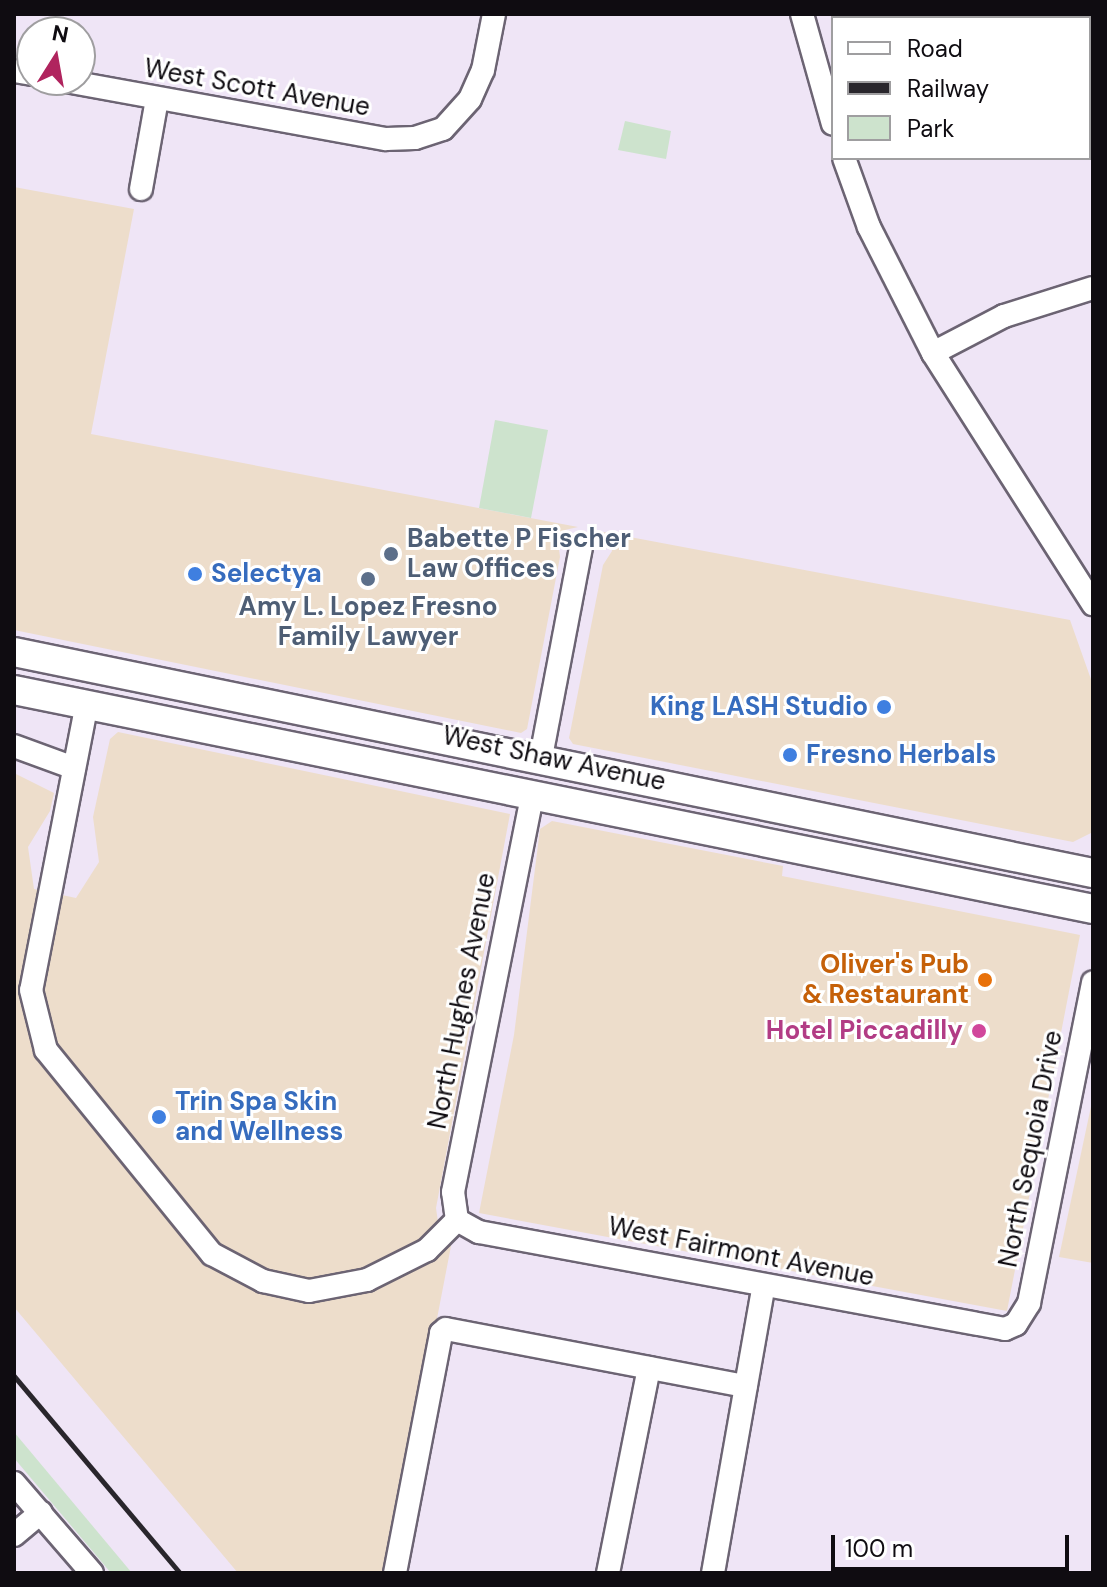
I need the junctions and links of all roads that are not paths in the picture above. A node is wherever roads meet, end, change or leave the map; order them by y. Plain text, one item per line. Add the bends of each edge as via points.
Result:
1 (494, 14) edge
2 (802, 14) edge
3 (96, 87) edge
4 (157, 99) junction
5 (831, 117) edge
6 (845, 160) edge
7 (141, 189) dead end
8 (1093, 288) edge
9 (933, 353) junction
10 (581, 548) dead end
11 (1093, 604) edge
12 (14, 652) edge
13 (14, 690) edge
14 (278, 702) junction
15 (87, 703) junction
16 (299, 744) junction
17 (14, 746) edge
18 (541, 757) junction
19 (74, 768) junction
20 (533, 793) junction
21 (782, 806) junction
22 (1093, 873) edge
23 (1093, 909) edge
24 (1093, 982) edge
25 (457, 1220) junction
26 (764, 1285) junction
27 (1016, 1324) joint
28 (649, 1368) junction
29 (746, 1386) junction
30 (14, 1483) edge
31 (41, 1512) junction
32 (14, 1535) edge
33 (92, 1573) edge
34 (395, 1573) edge
35 (608, 1573) edge
36 (713, 1573) edge

1 - 4 street, West Scott Avenue via 483,70 470,99 443,129 415,138 386,139
2 - 5 street
3 - 4 street, West Scott Avenue
4 - 7 street
6 - 9 street via 869,227
8 - 9 street via 1004,316
9 - 11 street
10 - 18 street
12 - 14 main road, West Shaw Avenue
13 - 15 main road, West Shaw Avenue
14 - 15 main road via 248,714 114,688 98,690
14 - 18 main road, West Shaw Avenue
15 - 16 main road, West Shaw Avenue
15 - 19 street
16 - 18 main road via 385,746 519,773 533,771
16 - 20 main road, West Shaw Avenue
17 - 19 street
18 - 21 main road, West Shaw Avenue
19 - 25 street via 31,990 38,1035 212,1254 263,1281 309,1291 367,1280 427,1250
20 - 21 main road via 556,777 691,804
20 - 23 main road, West Shaw Avenue
20 - 25 street, North Hughes Avenue via 453,1192
21 - 22 main road, West Shaw Avenue
24 - 27 street, North Sequoia Drive via 1029,1303
25 - 26 street, West Fairmont Avenue via 479,1232
26 - 27 street, West Fairmont Avenue via 995,1329
26 - 29 street
28 - 29 street
28 - 34 street via 446,1329 441,1333
28 - 35 street
29 - 36 street
30 - 31 street
31 - 32 street
31 - 33 street

